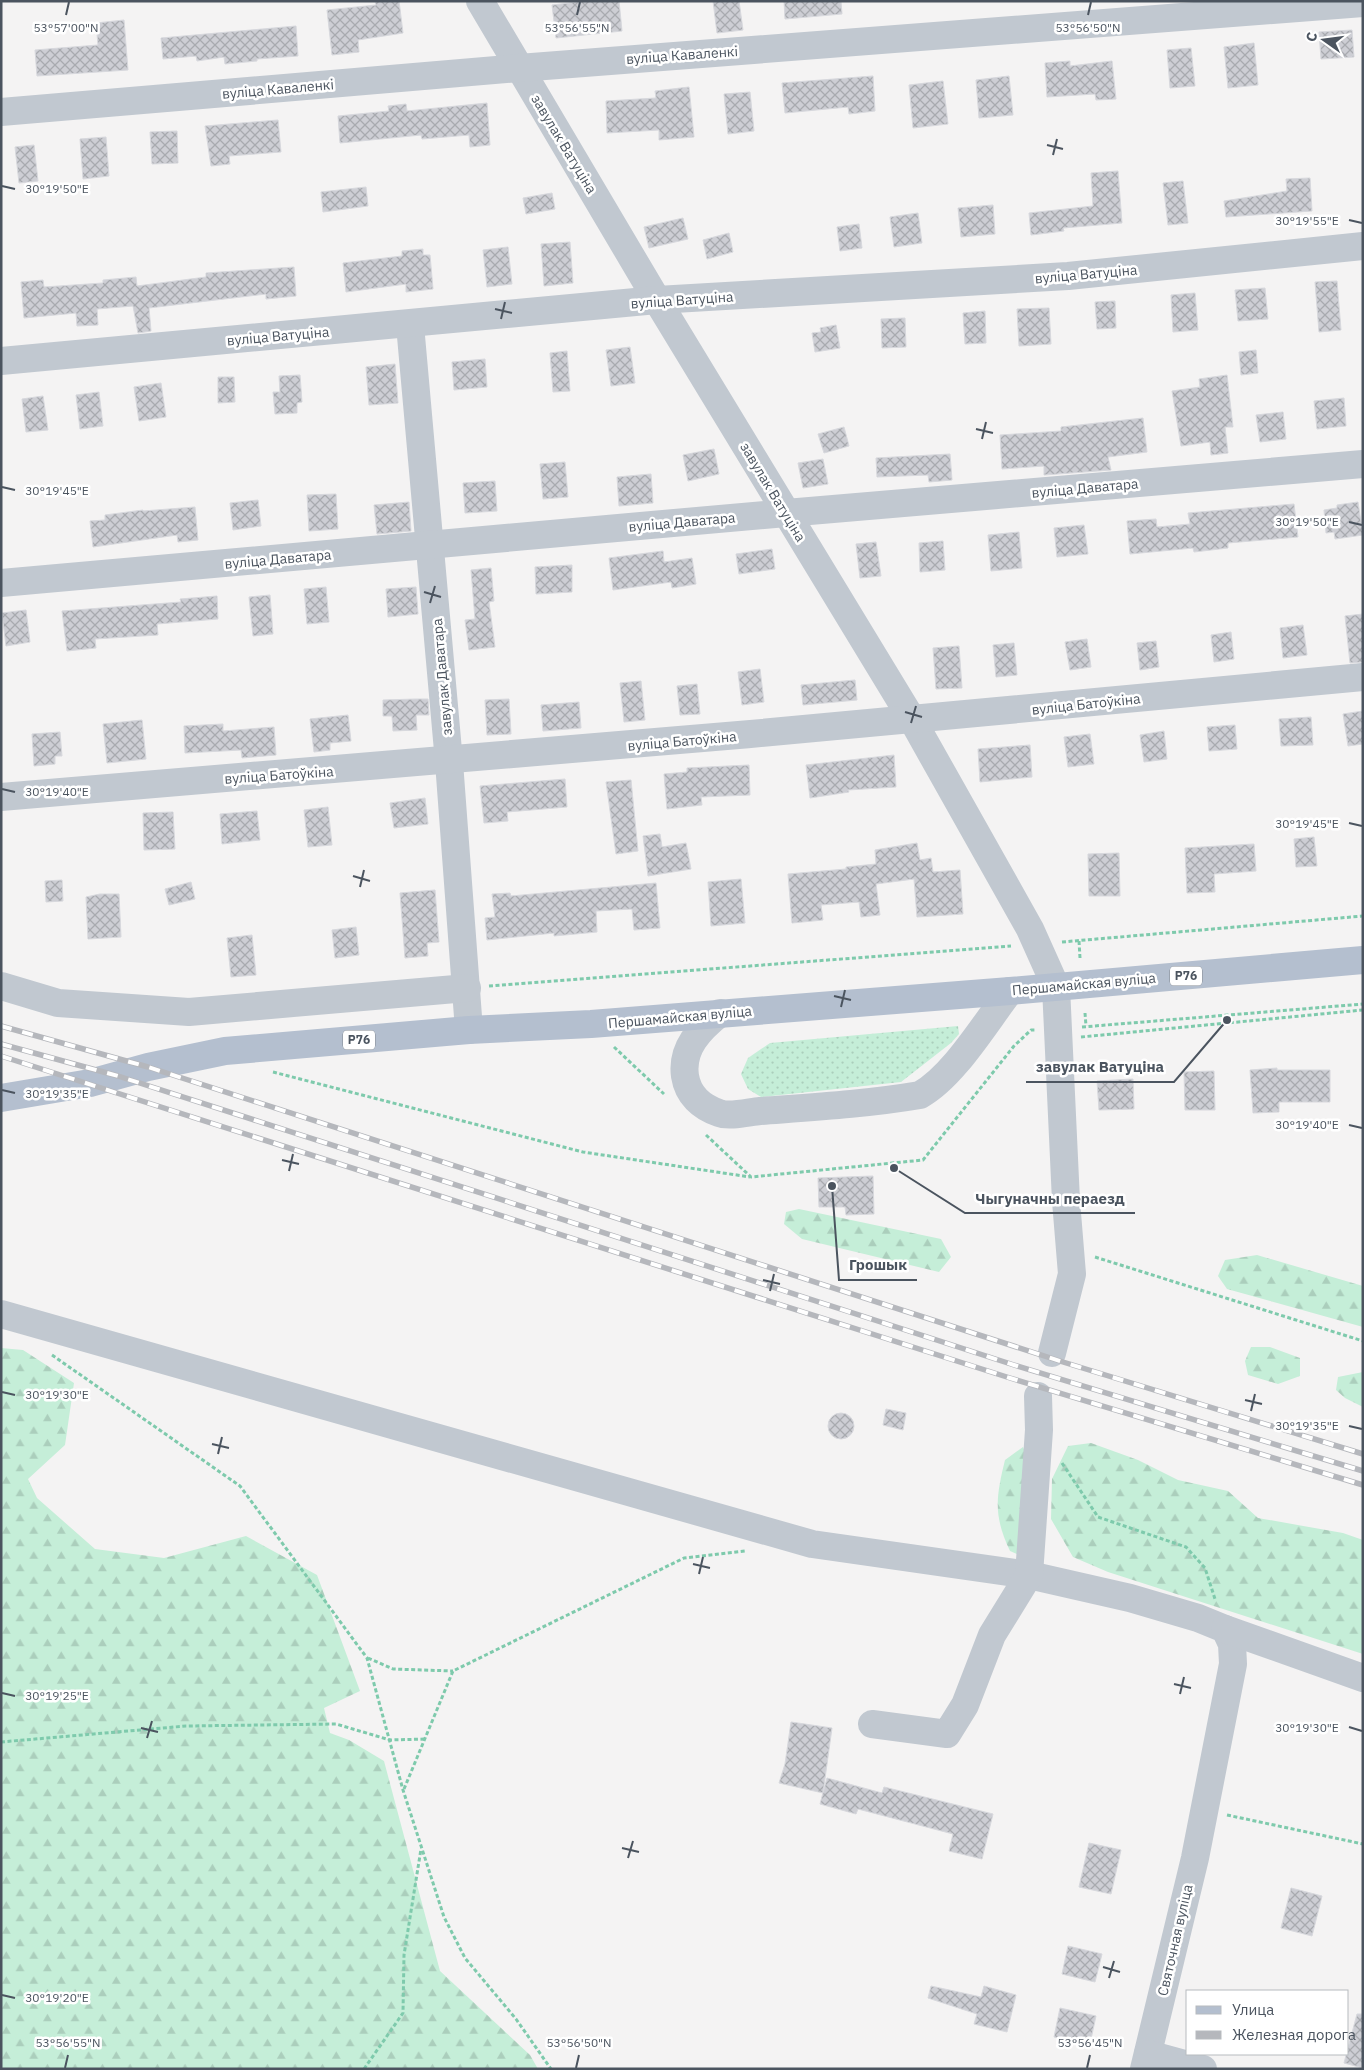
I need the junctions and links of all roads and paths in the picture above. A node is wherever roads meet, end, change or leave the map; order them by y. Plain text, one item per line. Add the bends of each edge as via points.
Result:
1 (480, 1) edge
2 (1363, 3) edge
3 (519, 68) junction
4 (1, 112) edge
5 (1363, 246) edge
6 (657, 300) junction
7 (410, 324) junction
8 (1, 361) edge
9 (1363, 464) edge
10 (786, 513) junction
11 (430, 545) junction
12 (1, 584) edge
13 (1363, 677) edge
14 (913, 721) junction
15 (449, 762) junction
16 (1, 796) edge
17 (1363, 916) edge
18 (1079, 941) junction
19 (1037, 944) junction
20 (1080, 958) dead end
21 (1363, 960) edge
22 (1, 986) edge
23 (1056, 987) junction
24 (467, 988) junction
25 (1010, 991) junction
26 (1363, 1010) edge
27 (720, 1013) junction
28 (1085, 1013) dead end
29 (1086, 1026) dead end
30 (470, 1030) junction
31 (1058, 1039) junction
32 (266, 1071) dead end
33 (1, 1098) edge
34 (751, 1177) dead end
35 (1070, 1249) junction
36 (1, 1314) edge
37 (1363, 1341) edge
38 (46, 1350) dead end
39 (1052, 1353) dead end
40 (1038, 1396) dead end
41 (1061, 1462) dead end
42 (753, 1550) dead end
43 (1029, 1575) junction
44 (1225, 1629) junction
45 (367, 1658) junction
46 (453, 1671) junction
47 (1363, 1678) edge
48 (872, 1724) dead end
49 (425, 1739) junction
50 (390, 1740) junction
51 (1, 1742) edge
52 (404, 1790) junction
53 (1204, 1810) junction
54 (1363, 1844) edge
55 (421, 1848) junction
56 (1146, 2062) edge
57 (364, 2069) edge
58 (551, 2069) edge
59 (1203, 2069) edge

1 - 3 street, завулак Ватуціна
2 - 3 street, вуліца Каваленкі
3 - 4 street, вуліца Каваленкі
3 - 6 street, завулак Ватуціна
5 - 6 street, вуліца Ватуціна via 1068,276
6 - 7 street, вуліца Ватуціна
6 - 10 street, завулак Ватуціна
7 - 8 street, вуліца Ватуціна
7 - 11 street, завулак Даватара
9 - 10 street, вуліца Даватара
10 - 11 street, вуліца Даватара
10 - 14 street, завулак Ватуціна
11 - 12 street, вуліца Даватара
11 - 15 street, завулак Даватара
13 - 14 street, вуліца Батоўкіна
14 - 15 street, вуліца Батоўкіна
14 - 19 street, завулак Ватуціна
15 - 16 street, вуліца Батоўкіна
15 - 24 street, завулак Даватара
17 - 18 path
18 - 19 path
18 - 20 path
19 - 23 street, завулак Ватуціна
19 - 24 path
21 - 23 main road, Першамайская вуліца / Р76
22 - 24 street via 58,1003 188,1012
23 - 25 main road, Першамайская вуліца / Р76
23 - 31 street
24 - 30 street, завулак Даватара
25 - 27 main road, Першамайская вуліца / Р76
25 - 27 street via 934,1087 920,1095 821,1107 720,1114 697,1102 684,1070 687,1051 700,1029
26 - 31 path
27 - 30 main road, Першамайская вуліца / Р76
28 - 29 path
30 - 33 main road, Першамайская вуліца / Р76 via 225,1051 90,1083
31 - 35 street
32 - 34 path via 583,1152
35 - 37 path
35 - 39 street via 1072,1274
36 - 43 street via 812,1544
38 - 45 path via 240,1486
40 - 43 street via 1040,1430
41 - 44 path via 1098,1517 1186,1547 1204,1568
42 - 46 path via 684,1558
43 - 44 street via 1130,1598
43 - 48 street via 992,1636 965,1705 947,1734
44 - 47 street
44 - 53 street, Святочная вуліца via 1232,1644 1234,1664
45 - 46 path via 393,1669
45 - 50 path
46 - 49 path
49 - 50 path
49 - 52 path
50 - 51 path via 336,1724 186,1726
50 - 52 path
52 - 55 path
53 - 54 path
53 - 56 street, Святочная вуліца
55 - 57 path via 404,1955 403,2012
55 - 58 path via 444,1917 465,1958 516,2019
56 - 59 street

